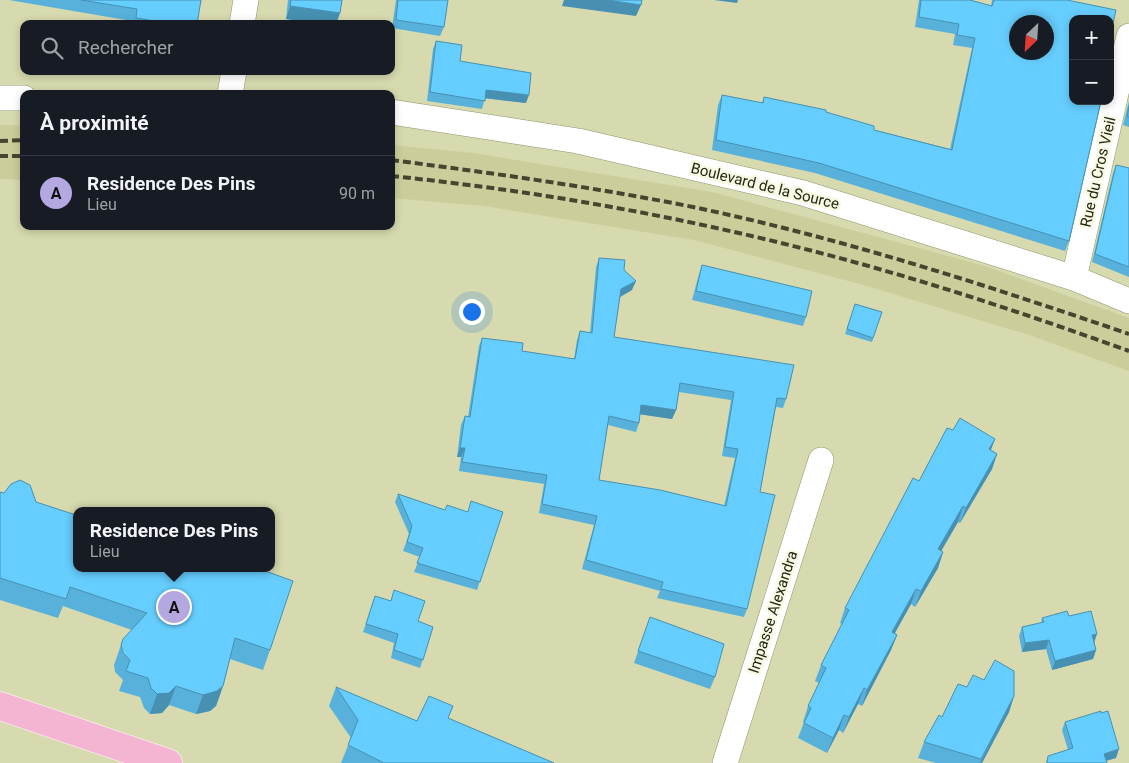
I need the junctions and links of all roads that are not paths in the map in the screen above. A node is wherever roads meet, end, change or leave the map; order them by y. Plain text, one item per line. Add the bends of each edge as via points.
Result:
1 (246, 0) edge
2 (243, 20) edge
3 (1129, 41) edge
4 (233, 75) edge
5 (231, 90) edge
6 (0, 98) edge
7 (20, 98) edge
8 (395, 113) edge
9 (1074, 278) junction
10 (1129, 301) edge
11 (821, 460) dead end
12 (0, 706) edge
13 (168, 763) edge
14 (725, 763) edge

1 - 2 street
3 - 9 street, Rue du Cros Vieil
4 - 5 street
6 - 7 street
8 - 9 street, Boulevard de la Source via 578,141 803,193
9 - 10 street, Boulevard de la Source
11 - 14 street, Impasse Alexandra
12 - 13 main road

